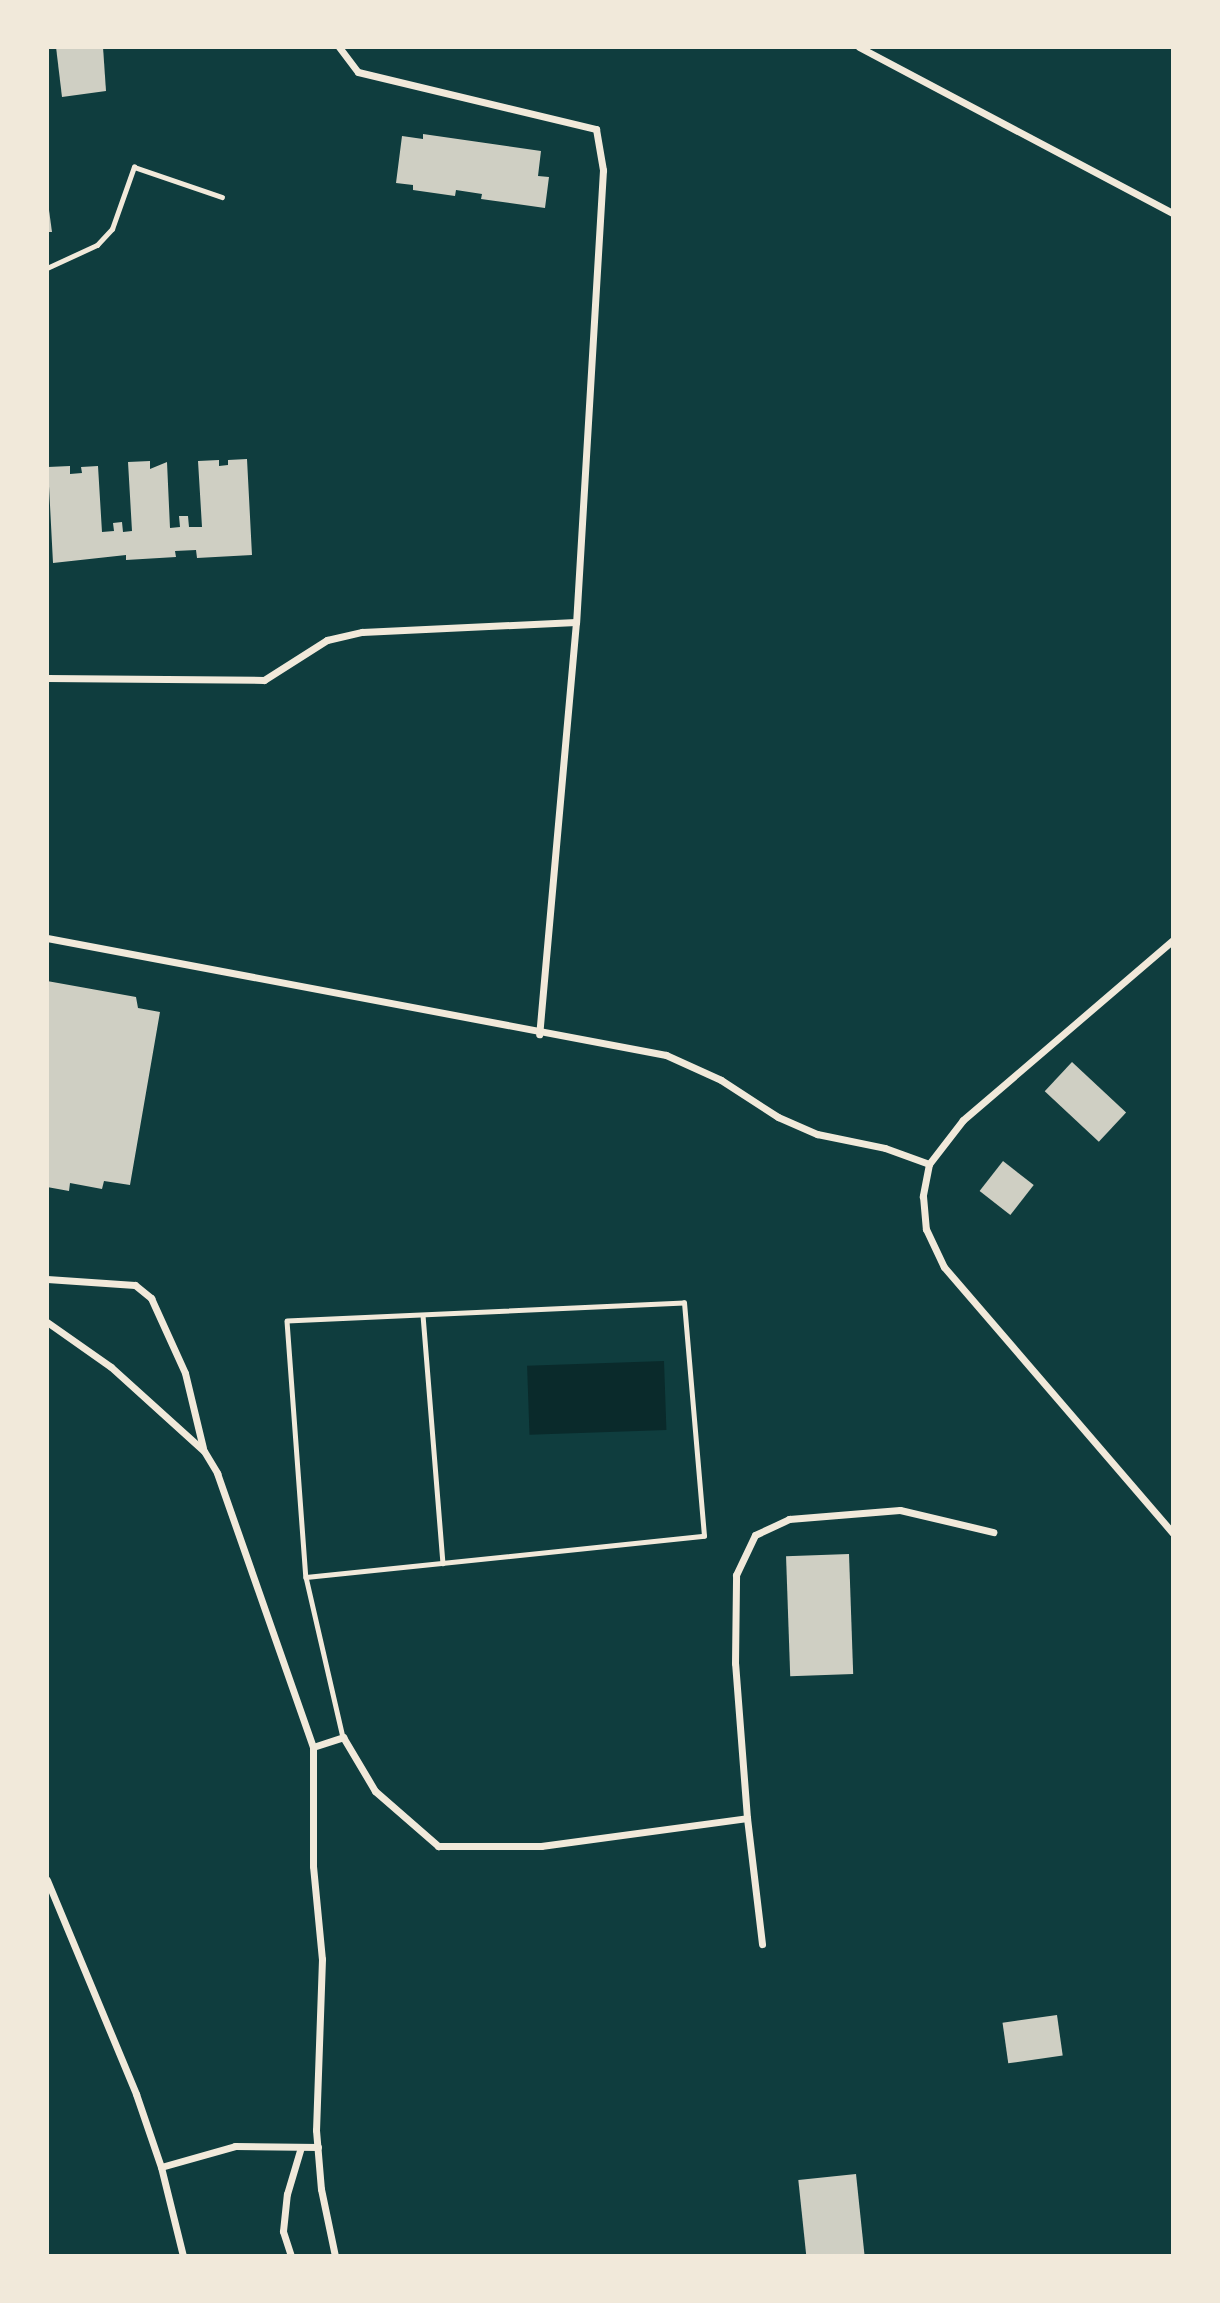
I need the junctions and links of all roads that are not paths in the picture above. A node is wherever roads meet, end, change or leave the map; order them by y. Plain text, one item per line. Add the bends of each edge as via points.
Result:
1 (340, 47) edge
2 (859, 47) edge
3 (222, 197) dead end
4 (1173, 213) edge
5 (47, 268) edge
6 (576, 622) junction
7 (47, 678) edge
8 (47, 938) edge
9 (1173, 940) edge
10 (539, 1034) junction
11 (929, 1164) junction
12 (47, 1279) edge
13 (423, 1315) junction
14 (47, 1322) edge
15 (204, 1451) junction
16 (993, 1532) dead end
17 (1173, 1533) edge
18 (443, 1563) junction
19 (306, 1577) junction
20 (343, 1737) junction
21 (313, 1747) junction
22 (747, 1818) junction
23 (47, 1880) edge
24 (762, 1944) dead end
25 (301, 2147) junction
26 (317, 2147) junction
27 (161, 2167) junction
28 (183, 2256) edge
29 (291, 2256) edge
30 (335, 2256) edge

1 - 6 street via 358,72 596,129 603,170
2 - 4 street
3 - 5 lane via 147,167 134,167 112,229 97,245
6 - 7 street via 362,632 327,640 264,680
6 - 10 street
8 - 10 street
9 - 11 street via 963,1120
10 - 11 street via 666,1055 817,1134 885,1148
11 - 17 street via 923,1196 926,1228 944,1267
12 - 15 street via 135,1285 151,1298 185,1373
13 - 18 lane
13 - 18 lane via 684,1303 704,1536
13 - 19 lane via 287,1321
14 - 15 street via 111,1367
15 - 21 street via 217,1474
16 - 22 street via 900,1510 789,1518 755,1535 736,1575 735,1663
18 - 19 lane
19 - 20 lane
20 - 21 street
20 - 22 street via 375,1791 438,1846 541,1846
21 - 26 street via 313,1866 323,1959
22 - 24 street
23 - 27 street via 136,2094
25 - 26 street
25 - 27 street via 235,2146
25 - 29 street via 287,2194 283,2231
26 - 30 street
27 - 28 street

